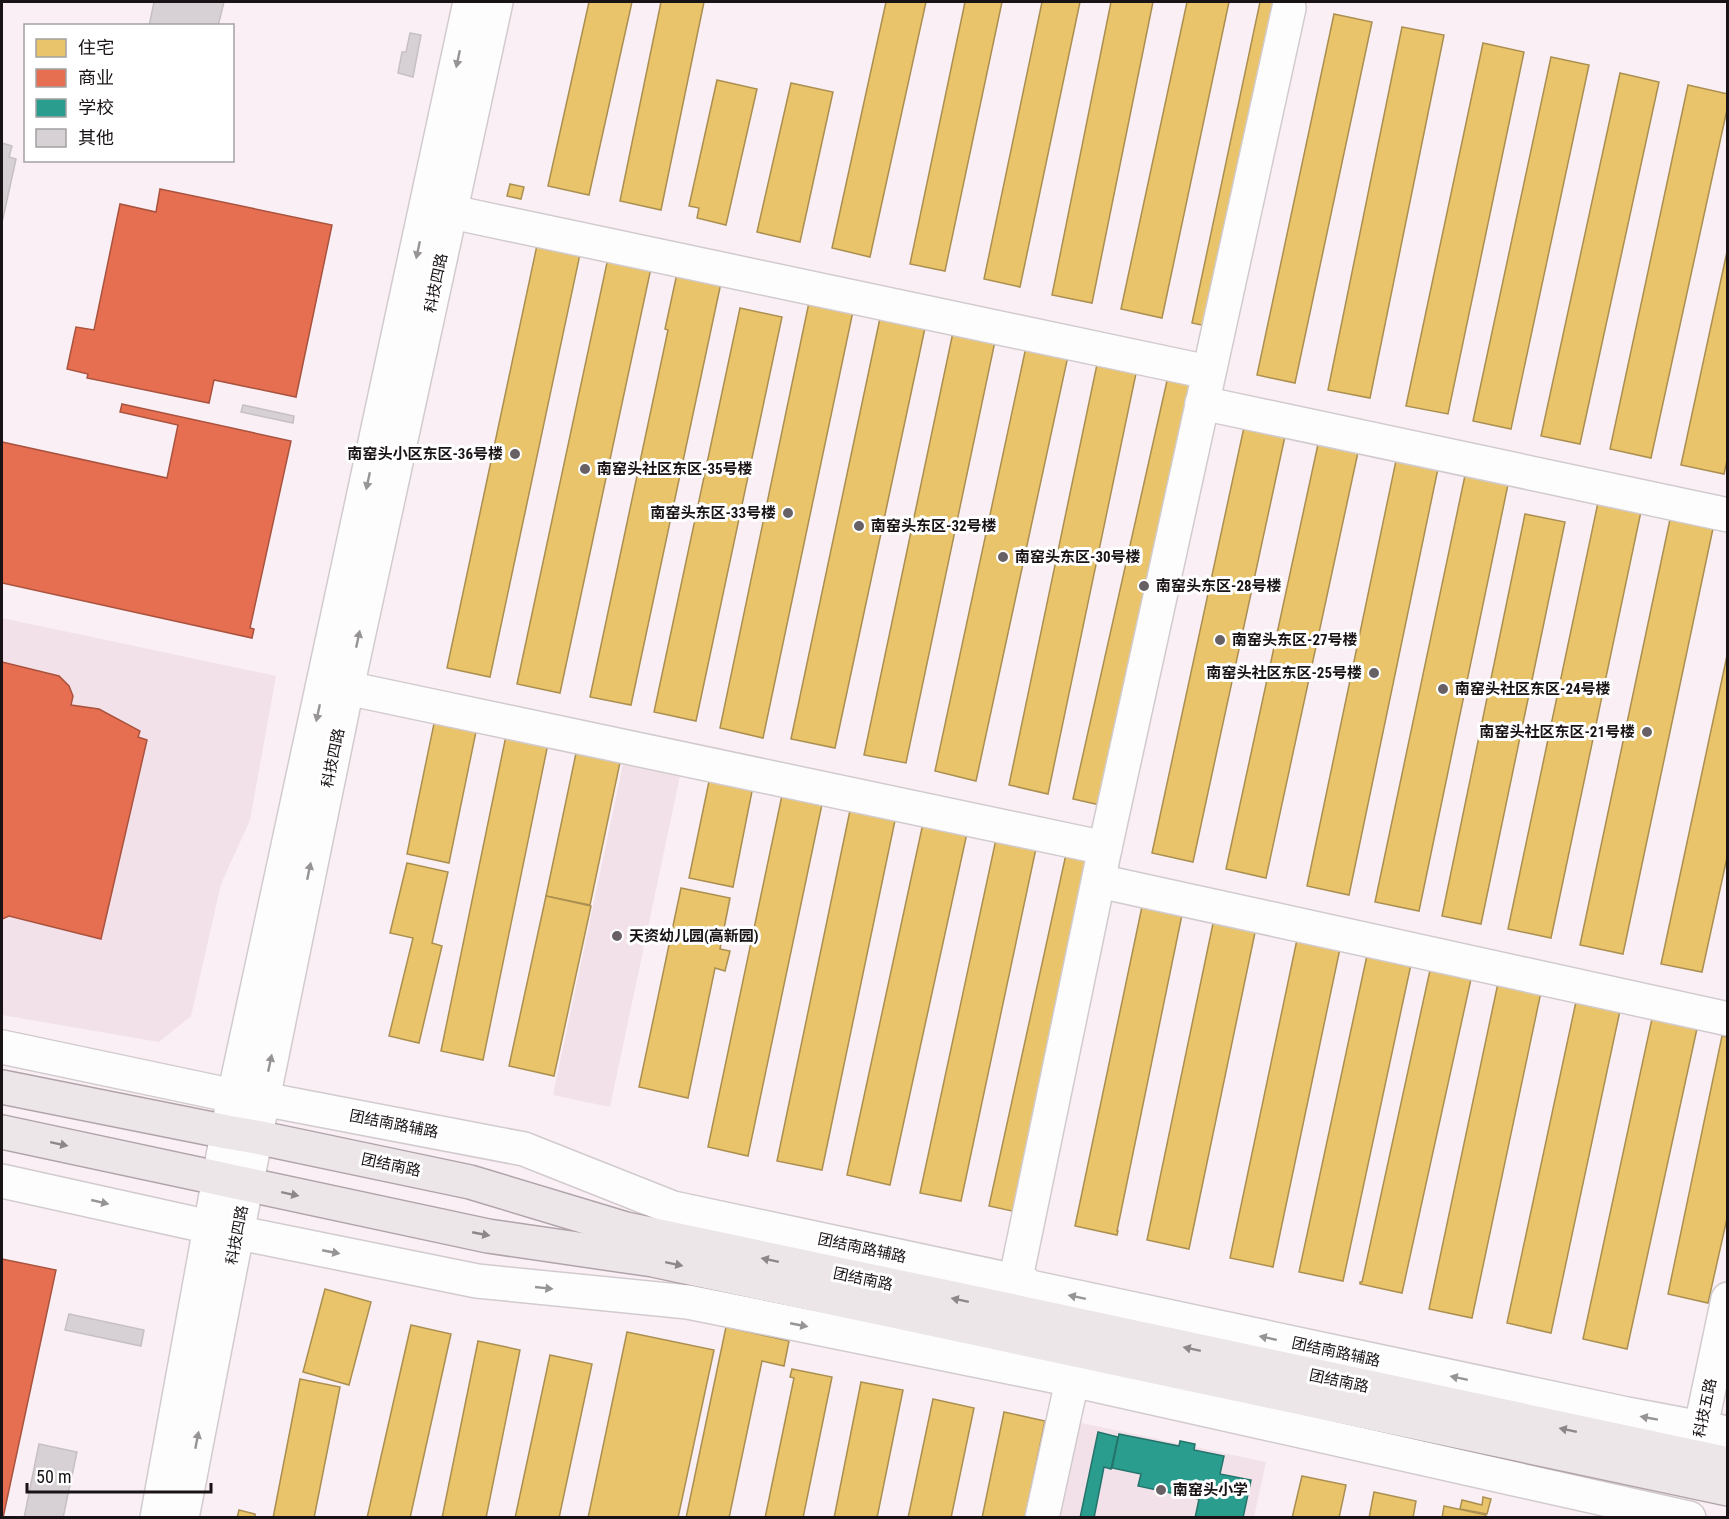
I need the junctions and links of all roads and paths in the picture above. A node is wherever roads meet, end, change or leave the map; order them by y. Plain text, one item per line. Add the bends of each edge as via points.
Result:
1 (470, 2) edge
2 (496, 2) edge
3 (1289, 8) dead end
4 (452, 212) junction
5 (1205, 388) junction
6 (1728, 515) edge
7 (347, 688) junction
8 (1105, 848) junction
9 (1099, 881) junction
10 (1728, 1019) edge
11 (2, 1047) edge
12 (2, 1087) edge
13 (248, 1097) junction
14 (2, 1132) edge
15 (242, 1135) junction
16 (2, 1181) edge
17 (233, 1182) junction
18 (224, 1230) junction
19 (1012, 1295) junction
20 (1728, 1299) edge
21 (1076, 1365) junction
22 (1703, 1450) edge
23 (1728, 1464) edge
24 (1728, 1490) edge
25 (1684, 1517) edge
26 (157, 1518) edge
27 (182, 1518) edge
28 (1042, 1518) edge

1 -> 13 street, 科技四路 via 336,626
2 - 4 street, 科技四路
3 - 5 street
4 - 5 street
7 -> 4 street, 科技四路
5 - 6 street
5 - 8 street
7 - 8 street
13 -> 7 street, 科技四路
8 - 9 street
9 - 10 street
9 - 19 street
11 - 13 street, 团结南路辅路
12 - 15 main road, 团结南路
13 - 15 street, 科技四路
13 - 19 street, 团结南路辅路 via 524,1149 673,1208
14 -> 17 main road, 团结南路
15 - 17 street, 科技四路
19 -> 15 main road, 团结南路 via 626,1229 470,1182
16 -> 18 street
17 - 18 street, 科技四路
17 -> 21 main road, 团结南路 via 488,1236 653,1260
18 -> 21 street via 477,1281 688,1302
18 - 26 street, 科技四路
27 -> 18 street, 科技四路
22 -> 19 main road, 团结南路
20 - 22 street, 科技五路
21 - 22 main road, 团结南路
21 - 25 street
21 - 28 street
22 - 23 main road, 团结南路
22 - 24 main road, 团结南路
22 - 25 street, 科技五路

